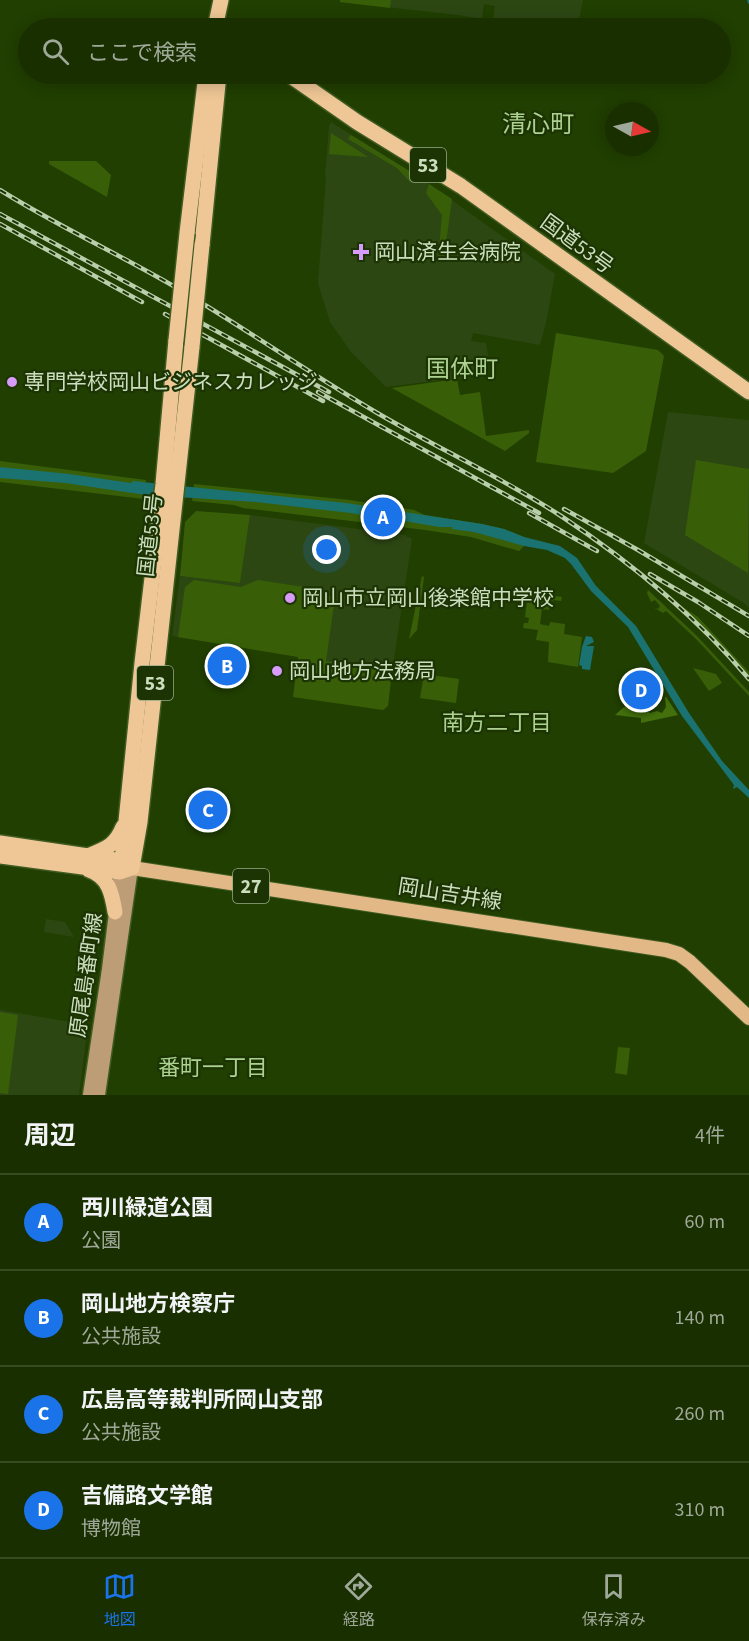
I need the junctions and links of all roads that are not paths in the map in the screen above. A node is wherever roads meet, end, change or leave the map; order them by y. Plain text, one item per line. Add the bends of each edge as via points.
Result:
1 (221, 0) edge
2 (219, 18) edge
3 (205, 84) edge
4 (218, 84) edge
5 (224, 84) edge
6 (302, 84) edge
7 (217, 111) junction
8 (749, 392) edge
9 (169, 491) junction
10 (125, 821) junction
11 (0, 843) edge
12 (0, 856) edge
13 (87, 862) junction
14 (124, 867) junction
15 (115, 912) junction
16 (749, 1017) edge
17 (89, 1095) edge
18 (99, 1095) edge

1 - 2 highway
3 - 9 highway, 国道53号 / 53, bridge via 176,340
4 - 7 highway, 国道53号 / 53
5 - 7 highway
6 - 8 highway, 国道53号 / 53 via 461,186
7 - 9 highway, 国道53号 / 53, bridge via 192,347
9 - 10 highway, 国道53号 / 53
9 - 14 highway, 国道53号 / 53 via 140,822
10 - 13 highway via 116,842
10 - 14 highway, 国道53号 / 53
11 - 13 highway
12 - 13 highway
13 - 14 highway
13 - 15 highway via 107,882
14 - 15 main road, 原尾島番町線
14 - 16 main road, 岡山吉井線 / 27 via 666,950 690,962
14 - 18 main road, 原尾島番町線
15 - 17 main road, 原尾島番町線

